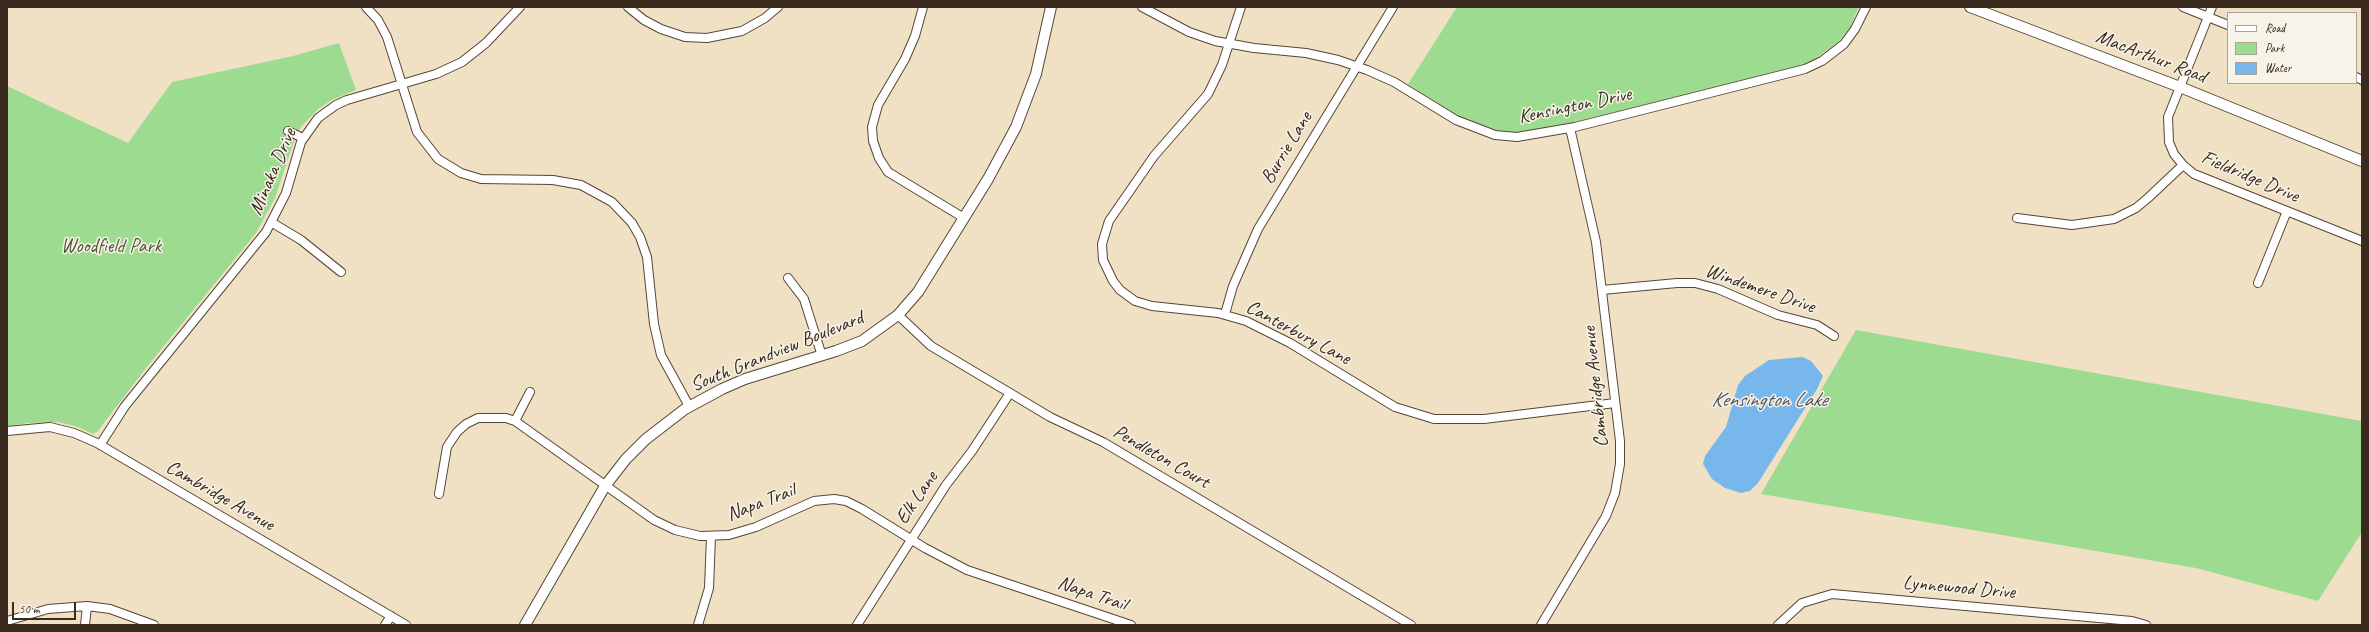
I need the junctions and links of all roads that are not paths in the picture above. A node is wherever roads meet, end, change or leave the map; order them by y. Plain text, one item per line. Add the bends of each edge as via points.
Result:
1 (366, 7) edge
2 (520, 7) edge
3 (628, 7) edge
4 (778, 7) edge
5 (923, 7) edge
6 (1051, 7) edge
7 (1142, 7) edge
8 (1241, 7) edge
9 (1393, 7) edge
10 (1866, 7) edge
11 (1970, 7) edge
12 (2183, 7) edge
13 (2212, 7) edge
14 (2208, 17) junction
15 (2227, 25) edge
16 (1229, 44) junction
17 (1357, 66) junction
18 (401, 84) junction
19 (2180, 88) junction
20 (1570, 128) junction
21 (288, 131) dead end
22 (303, 138) junction
23 (2362, 161) edge
24 (2182, 165) junction
25 (2287, 211) junction
26 (964, 218) junction
27 (2017, 218) dead end
28 (271, 222) junction
29 (2362, 241) edge
30 (342, 272) dead end
31 (788, 278) dead end
32 (2258, 284) dead end
33 (1602, 290) junction
34 (1225, 314) junction
35 (898, 315) junction
36 (1834, 336) dead end
37 (822, 356) junction
38 (530, 392) dead end
39 (1010, 393) junction
40 (1615, 403) junction
41 (689, 406) junction
42 (515, 421) junction
43 (7, 431) edge
44 (100, 445) junction
45 (605, 486) junction
46 (439, 494) dead end
47 (711, 536) junction
48 (910, 539) junction
49 (87, 606) junction
50 (391, 616) junction
51 (7, 621) edge
52 (85, 625) edge
53 (154, 625) edge
54 (385, 625) edge
55 (406, 625) edge
56 (525, 625) edge
57 (698, 625) edge
58 (857, 625) edge
59 (1131, 625) edge
60 (1412, 625) edge
61 (1541, 625) edge
62 (1778, 625) edge
63 (2146, 625) edge

1 - 18 street via 378,20 387,37
2 - 18 street, Minaka Drive via 486,43 462,62 436,74
3 - 4 street via 661,29 685,37 707,38 742,31 766,18
5 - 26 street via 905,59 878,105 872,127 873,141 879,158 888,172
6 - 26 street, South Grandview Boulevard via 1036,74 1026,104 1006,147
7 - 16 street, Kensington Drive via 1189,32
8 - 16 street, Canterbury Lane
9 - 17 street, Burrie Lane
10 - 20 street, Kensington Drive via 1844,44 1822,61 1805,69
11 - 19 street, MacArthur Road
12 - 14 street
13 - 14 street, Fieldridge Drive
14 - 15 street
14 - 19 street, Fieldridge Drive
16 - 17 street, Kensington Drive via 1306,53
16 - 34 street, Canterbury Lane via 1208,94 1137,177 1109,220 1102,244 1103,260 1113,282 1135,301 1152,306
17 - 20 street, Kensington Drive via 1394,82 1456,120 1481,131 1517,137
17 - 34 street, Burrie Lane via 1258,229 1233,286
18 - 22 street, Minaka Drive via 336,105 318,118
18 - 41 street via 417,132 430,151 451,168 481,179 553,180 582,185 602,195 621,210 640,237 647,256 656,338 667,369
19 - 23 street, MacArthur Road
19 - 24 street, Fieldridge Drive via 2168,117 2167,130 2171,148
20 - 33 street, Cambridge Avenue via 1590,212
21 - 22 street
22 - 28 street, Minaka Drive via 286,193
24 - 25 street, Fieldridge Drive via 2194,174
24 - 27 street via 2136,208 2114,219 2072,225
25 - 29 street, Fieldridge Drive
25 - 32 street
26 - 35 street, South Grandview Boulevard via 918,292
28 - 30 street via 301,240
28 - 44 street, Minaka Drive via 260,240 125,406
31 - 37 street via 804,300
33 - 36 street, Windemere Drive via 1695,283 1718,289 1778,315 1816,325
33 - 40 street, Cambridge Avenue
34 - 40 street, Canterbury Lane via 1246,321 1290,343 1394,407 1434,419 1484,419
35 - 37 street, South Grandview Boulevard via 862,341
35 - 39 street, Pendleton Court via 932,346
37 - 41 street, South Grandview Boulevard via 745,379
38 - 42 street
39 - 48 street, Elk Lane via 984,435
39 - 60 street, Pendleton Court via 1103,442
40 - 61 street, Cambridge Avenue via 1620,464 1612,502
41 - 45 street, South Grandview Boulevard via 646,439
42 - 45 street, Napa Trail
42 - 46 street, Napa Trail via 484,417 472,421 457,432 447,447
43 - 44 street, Cambridge Avenue via 50,427 74,433
44 - 50 street, Cambridge Avenue
45 - 47 street, Napa Trail via 662,525 684,533
45 - 56 street, South Grandview Boulevard
47 - 48 street, Napa Trail via 739,532 814,501 834,499 846,501 862,509
47 - 57 street via 709,588
48 - 58 street, Elk Lane
48 - 59 street, Napa Trail via 967,570
49 - 51 street via 48,609
49 - 52 street
49 - 53 street via 110,609
50 - 54 street
50 - 55 street, Cambridge Avenue
62 - 63 street, Lynnewood Drive via 1802,603 1832,594 2125,620

